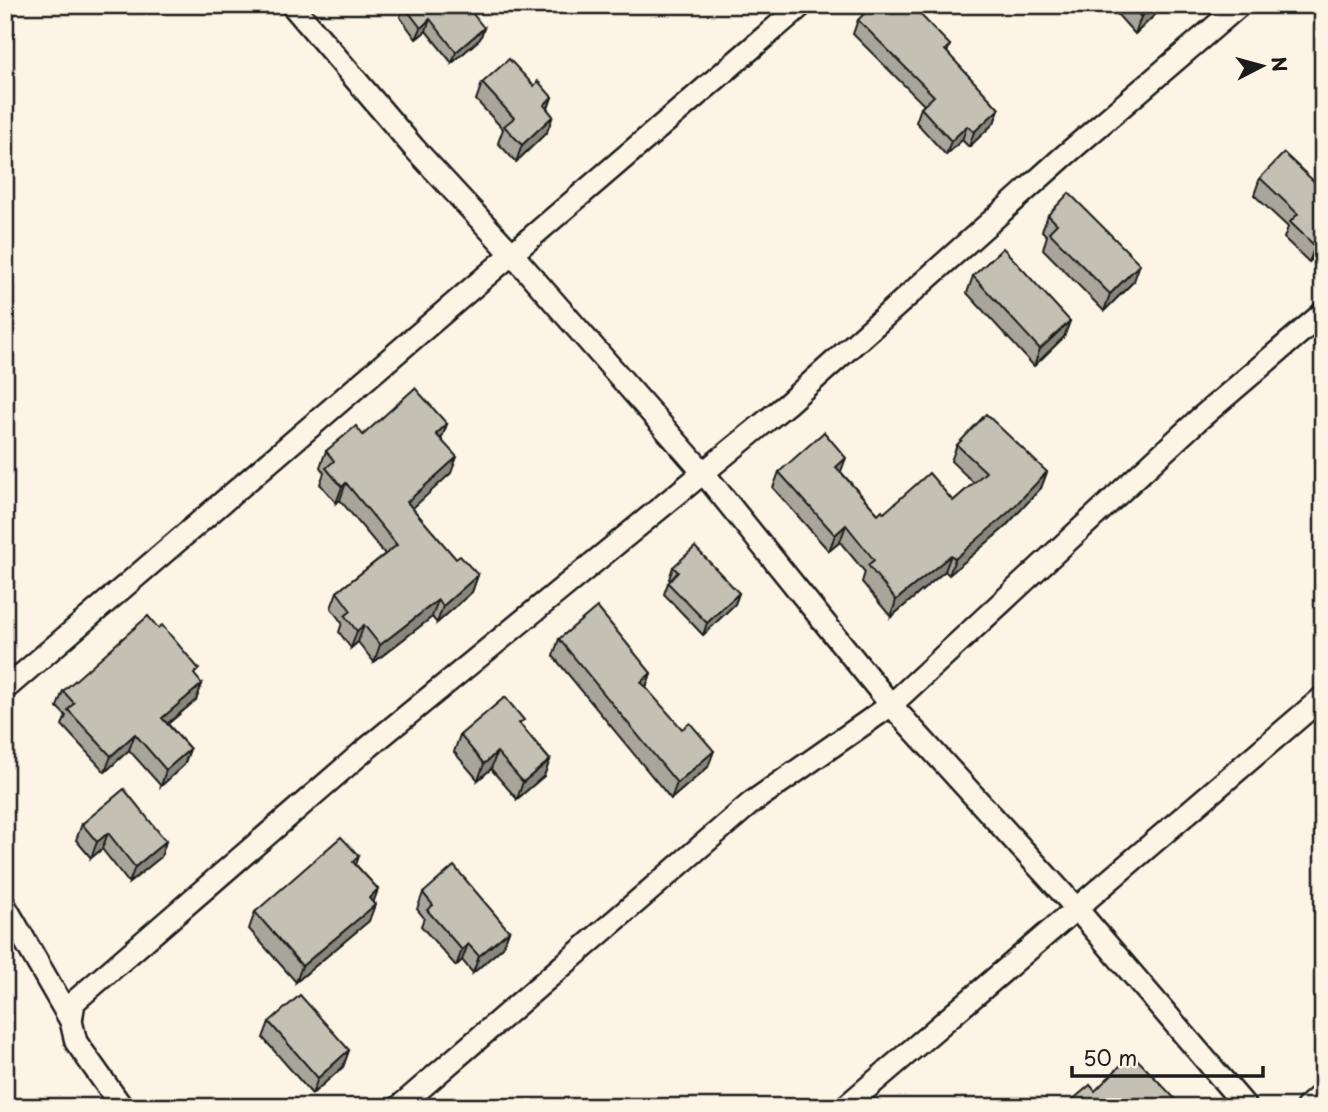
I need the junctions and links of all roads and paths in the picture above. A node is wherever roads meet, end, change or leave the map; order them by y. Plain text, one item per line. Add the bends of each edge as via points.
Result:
1 (292, 5) edge
2 (802, 5) edge
3 (1240, 5) edge
4 (513, 255) junction
5 (1323, 313) edge
6 (702, 471) junction
7 (5, 689) edge
8 (1323, 697) edge
9 (891, 705) junction
10 (5, 906) edge
11 (1076, 908) junction
12 (71, 1021) junction
13 (1323, 1093) edge
14 (122, 1107) edge
15 (399, 1107) edge
16 (845, 1107) edge
17 (1246, 1107) edge
18 (1307, 1107) edge

1 - 4 street
2 - 4 street
3 - 6 street via 787,404
4 - 6 street
4 - 7 street
5 - 9 street via 1198,420
6 - 9 street
6 - 12 street via 365,750 74,1002
8 - 11 street
9 - 11 street
9 - 15 street via 751,803
10 - 12 street
11 - 16 street
11 - 17 street
12 - 14 street via 76,1042
13 - 18 street

